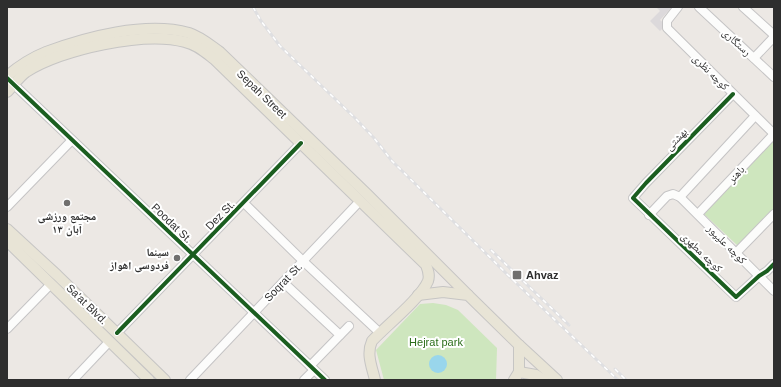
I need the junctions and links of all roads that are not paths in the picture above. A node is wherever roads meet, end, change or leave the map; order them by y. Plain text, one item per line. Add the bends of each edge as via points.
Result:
1 (678, 7) edge
2 (699, 7) edge
3 (743, 7) edge
4 (774, 36) edge
5 (754, 58) junction
6 (774, 77) edge
7 (9, 83) edge
8 (733, 94) junction
9 (755, 116) junction
10 (774, 134) edge
11 (72, 140) junction
12 (301, 143) junction
13 (680, 197) junction
14 (364, 198) junction
15 (633, 198) joint
16 (244, 203) junction
17 (7, 207) edge
18 (698, 214) junction
19 (774, 214) edge
20 (649, 215) junction
21 (7, 221) edge
22 (7, 229) edge
23 (7, 241) edge
24 (7, 246) edge
25 (736, 253) junction
26 (193, 255) junction
27 (303, 261) junction
28 (774, 264) edge
29 (57, 275) junction
30 (759, 276) junction
31 (283, 282) junction
32 (50, 284) junction
33 (774, 291) edge
34 (418, 295) junction
35 (468, 295) junction
36 (254, 313) junction
37 (349, 326) dead end
38 (7, 329) edge
39 (380, 332) junction
40 (117, 333) junction
41 (340, 335) junction
42 (109, 342) junction
43 (519, 345) junction
44 (312, 368) junction
45 (516, 378) edge
46 (73, 380) edge
47 (149, 380) edge
48 (165, 380) edge
49 (190, 380) edge
50 (304, 380) edge
51 (324, 380) edge
52 (375, 380) edge
53 (544, 380) edge
54 (557, 380) edge

1 - 8 street, کوچه نظری via 667,20 667,28
2 - 5 street, رستگاری
3 - 4 street
4 - 5 street
5 - 6 street, رستگاری
7 - 11 street, Poodat St.
7 - 12 main road, Sepah Street via 42,64 78,51 147,38 168,38 187,42 214,59
7 - 14 main road, Sepah Street via 20,66 45,52 96,37 146,29 169,29 190,34 220,52
8 - 9 street, کوچه نظری
8 - 15 street, بهشتی
9 - 10 street, کوچه نظری
9 - 13 street
10 - 18 street, باهنر
11 - 17 street
11 - 26 street, Poodat St.
12 - 14 main road, Sepah Street
12 - 16 street, Dez St.
13 - 18 street, کوچه علیپور
13 - 20 street via 673,194 667,196
14 - 27 street, Soqrat St.
14 - 34 main road, Sepah Street via 426,265 428,281
14 - 35 main road, Sepah Street
15 - 20 street, کوچه مطهری
16 - 26 street, Dez St.
16 - 27 street
18 - 25 street, کوچه علیپور
19 - 25 street
20 - 30 street, کوچه مطهری via 736,297
21 - 29 main road
22 - 29 main road, Sa'at Blvd.
23 - 32 main road, Sa'at Blvd.
24 - 32 main road
25 - 30 street, کوچه علیپور
26 - 36 street, Poodat St.
26 - 40 street, Dez St.
27 - 31 street, Soqrat St.
27 - 39 street
28 - 30 street
29 - 40 main road, Sa'at Blvd.
30 - 33 street, کوچه علیپور
31 - 36 street, Soqrat St.
31 - 41 street
32 - 38 street
32 - 42 main road, Sa'at Blvd.
34 - 35 main road via 443,292
34 - 39 main road, Sepah Street
35 - 43 main road, Sepah Street
36 - 44 street, Poodat St.
36 - 49 street, Soqrat St.
37 - 41 street
39 - 52 main road, Sepah Street via 369,348
40 - 48 main road, Sa'at Blvd.
41 - 44 street
42 - 46 street
42 - 47 main road, Sa'at Blvd.
43 - 45 main road
43 - 54 main road
44 - 50 street
44 - 51 street, Poodat St.
45 - 53 main road via 536,375

